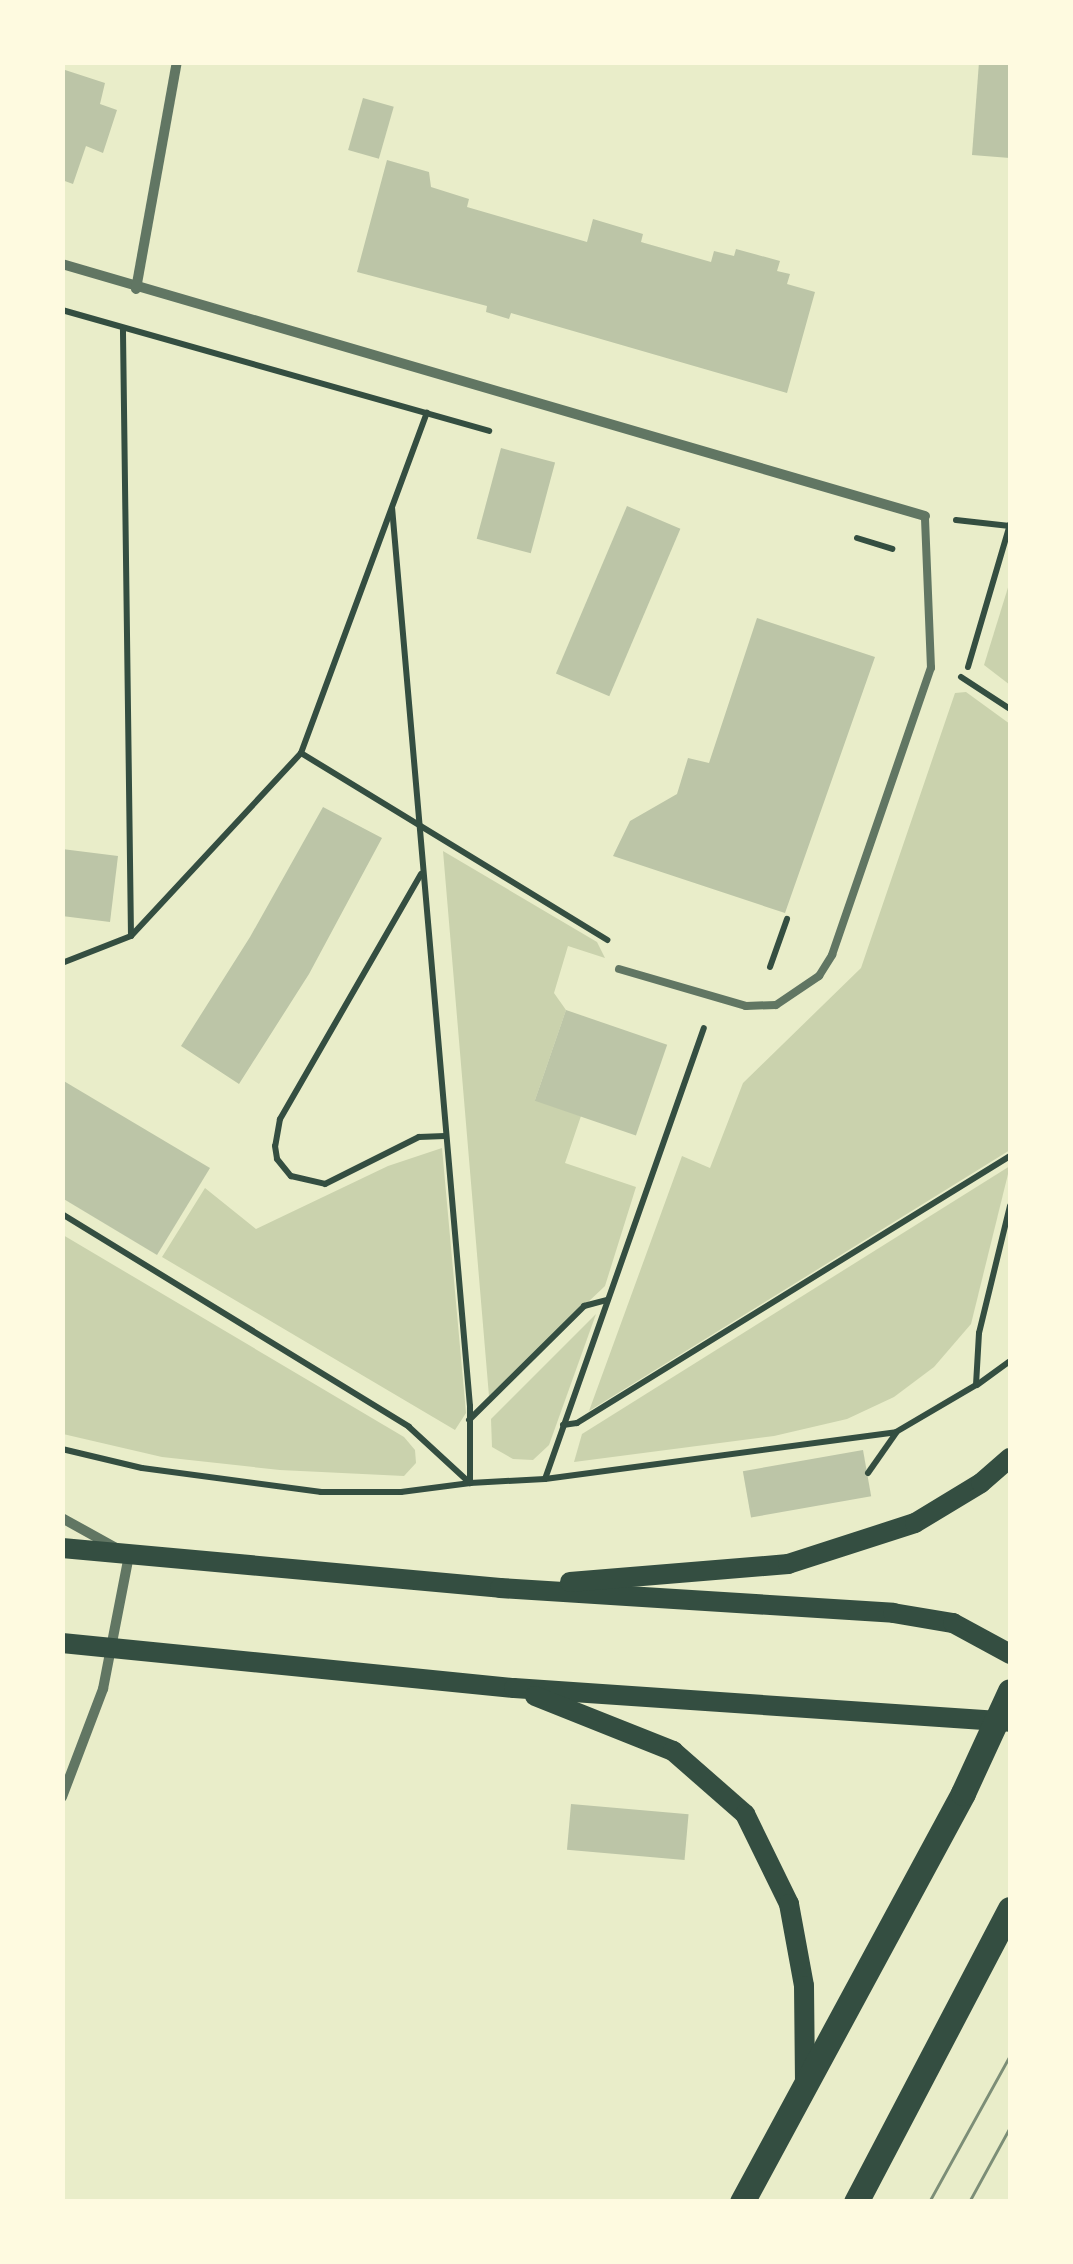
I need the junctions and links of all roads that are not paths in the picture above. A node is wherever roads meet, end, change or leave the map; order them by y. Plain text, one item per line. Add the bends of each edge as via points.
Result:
1 (177, 62) edge
2 (62, 264) edge
3 (136, 289) junction
4 (925, 516) joint
5 (619, 969) dead end
6 (1010, 1458) edge
7 (62, 1518) edge
8 (62, 1548) edge
9 (130, 1555) junction
10 (500, 1588) junction
11 (62, 1643) edge
12 (112, 1651) junction
13 (1010, 1654) edge
14 (514, 1688) junction
15 (1010, 1690) edge
16 (1003, 1721) edge
17 (62, 1798) edge
18 (1010, 1908) edge
19 (806, 2089) junction
20 (742, 2202) edge
21 (856, 2202) edge

1 - 3 street
2 - 3 street
3 - 4 street
4 - 5 lane via 931,668 832,955 819,976 776,1005 746,1006
6 - 10 main road via 915,1522 788,1564
7 - 9 street
8 - 9 main road
9 - 10 main road
9 - 12 street
10 - 13 main road via 892,1613 952,1622
11 - 12 main road
12 - 14 main road
12 - 17 street
14 - 16 main road
14 - 19 main road via 673,1752 745,1814 788,1904 804,1986
15 - 16 main road
16 - 19 main road
18 - 21 main road
19 - 20 main road

